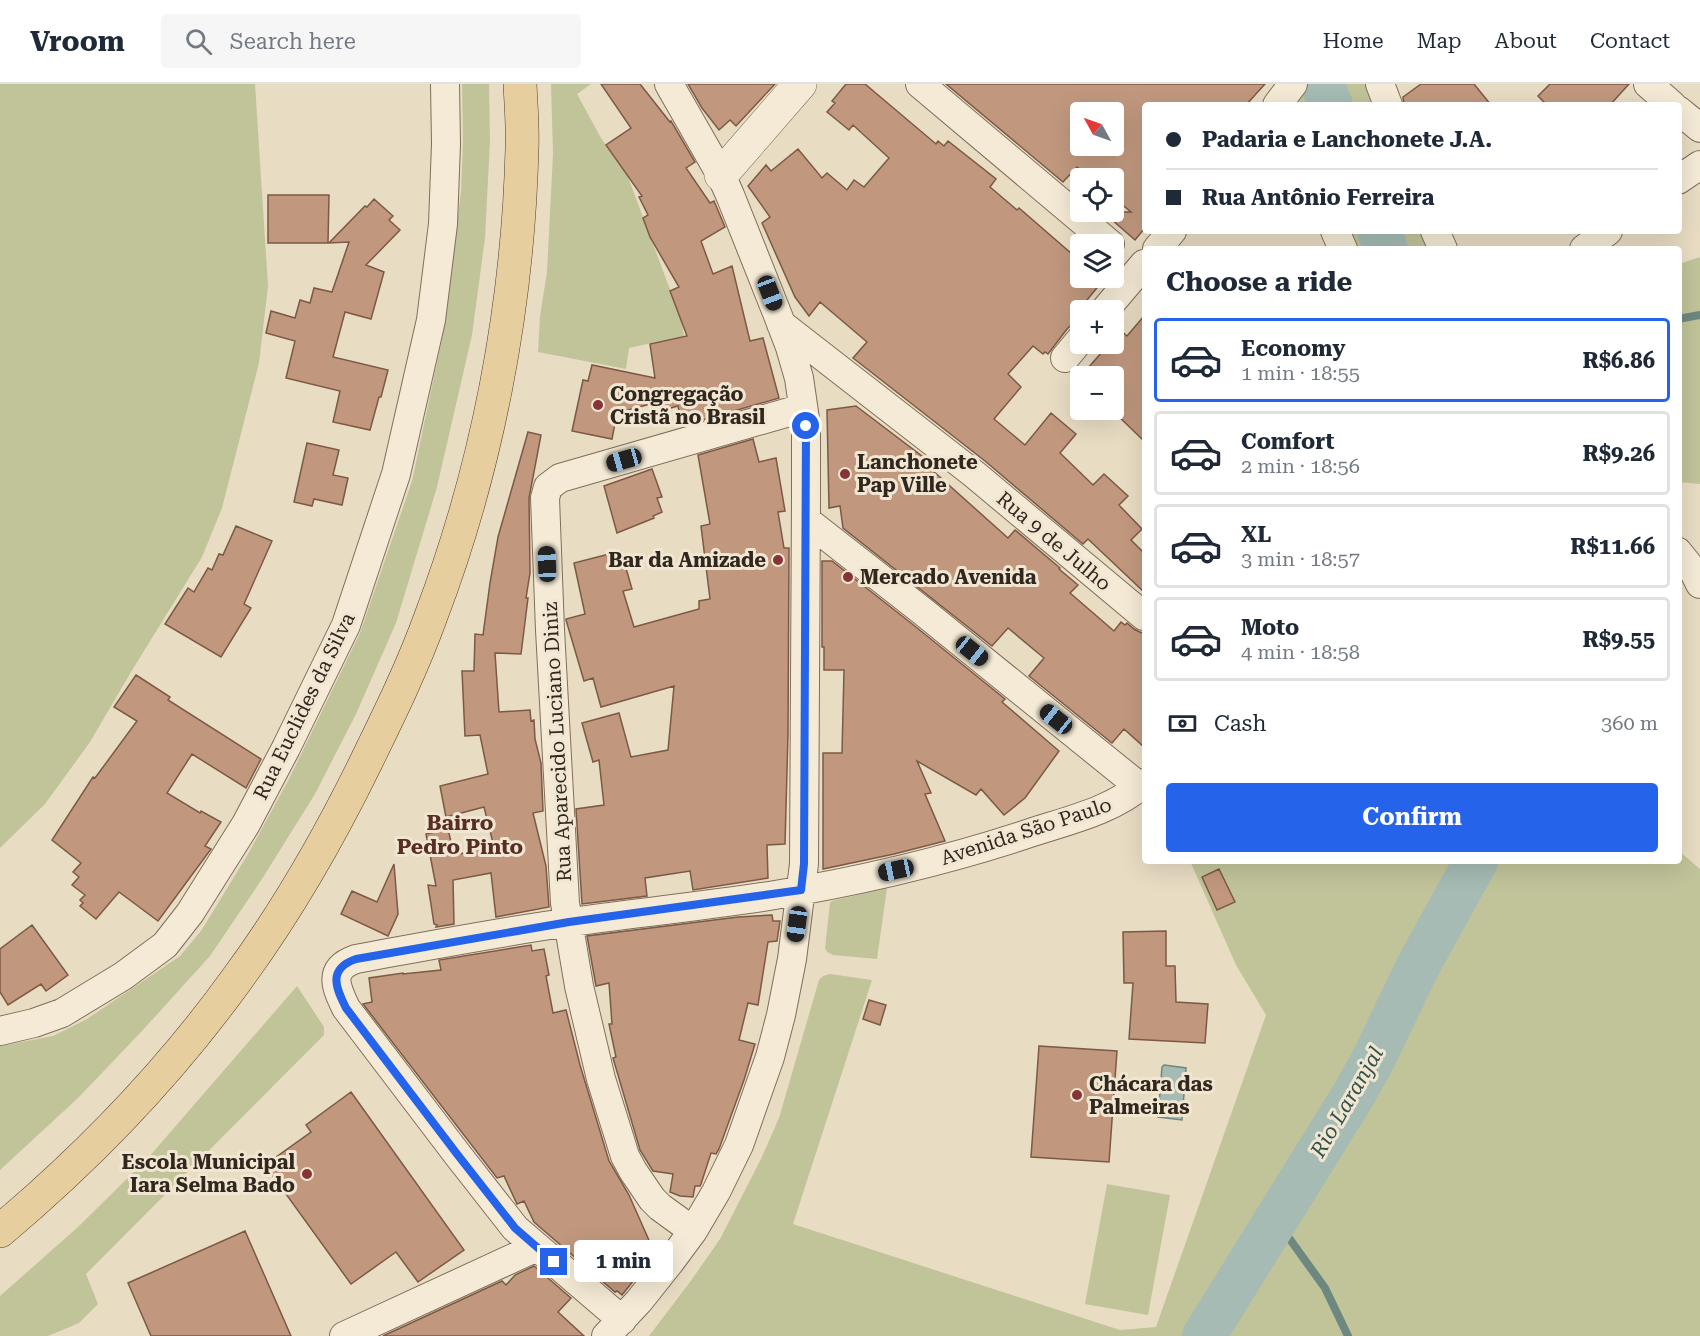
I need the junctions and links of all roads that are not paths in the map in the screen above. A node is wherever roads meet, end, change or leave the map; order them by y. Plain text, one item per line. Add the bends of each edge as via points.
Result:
1 (445, 84) edge
2 (520, 84) edge
3 (669, 84) edge
4 (800, 84) edge
5 (920, 84) edge
6 (1380, 84) edge
7 (1648, 84) edge
8 (1387, 102) edge
9 (1669, 102) edge
10 (1682, 113) edge
11 (1700, 128) edge
12 (1700, 165) edge
13 (721, 175) junction
14 (1682, 177) edge
15 (1098, 234) edge
16 (1170, 234) edge
17 (1604, 234) edge
18 (1160, 246) edge
19 (1588, 246) edge
20 (1124, 252) edge
21 (1142, 262) edge
22 (1142, 268) edge
23 (1114, 300) edge
24 (781, 324) junction
25 (849, 377) junction
26 (799, 378) junction
27 (803, 408) junction
28 (806, 520) junction
29 (1682, 557) edge
30 (1700, 584) edge
31 (1142, 614) edge
32 (1142, 785) edge
33 (801, 890) junction
34 (569, 922) junction
35 (0, 1031) edge
36 (0, 1231) edge
37 (693, 1231) junction
38 (537, 1247) junction
39 (614, 1328) edge
40 (344, 1336) edge

1 - 35 street, Rua Euclides da Silva via 443,224 431,320 396,474 346,625 246,824 165,945 62,1013
2 - 36 main road via 522,148 516,241 488,426 462,523 402,688 342,810 293,895 237,979 175,1058 108,1131
3 - 13 street
4 - 13 street
5 - 15 street
6 - 8 street
7 - 9 street
10 - 11 street
12 - 14 street
13 - 24 street
16 - 18 street
17 - 19 street
20 - 21 street
22 - 23 street
24 - 25 street, Rua 9 de Julho
24 - 26 street
25 - 26 street
25 - 31 street, Rua 9 de Julho via 974,474
26 - 27 street
27 - 28 street
27 - 34 street, Rua Aparecido Luciano Diniz via 560,478 546,492 551,653
28 - 32 street
28 - 33 street
29 - 30 street
32 - 33 street, Avenida São Paulo via 1098,810 987,847
33 - 34 street, Avenida São Paulo
33 - 37 street via 792,959 770,1057 739,1145
34 - 37 street, Rua Aparecido Luciano Diniz via 595,1056 626,1156 638,1180 660,1207
34 - 38 street, Avenida São Paulo via 356,959 340,970 336,981 346,1008 515,1228
37 - 39 street
38 - 39 street
38 - 40 street

